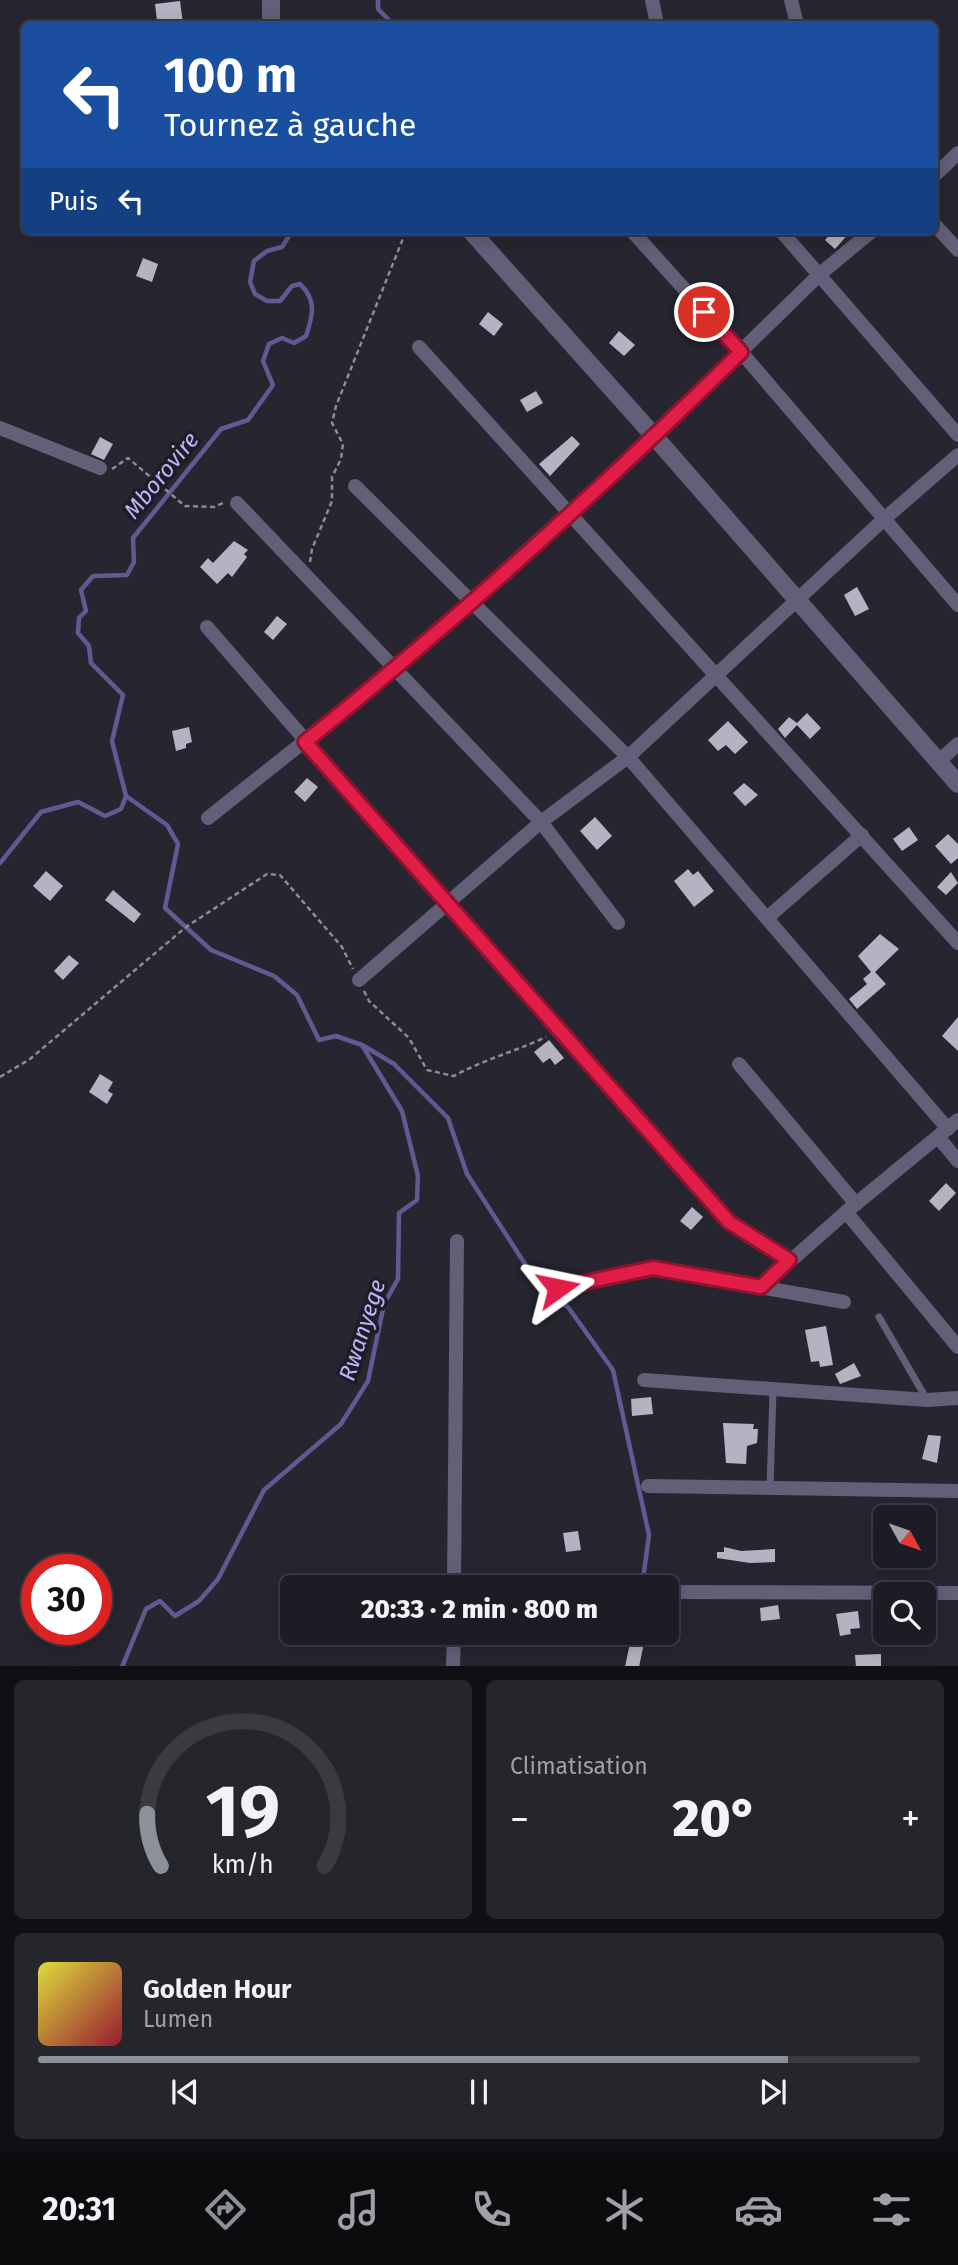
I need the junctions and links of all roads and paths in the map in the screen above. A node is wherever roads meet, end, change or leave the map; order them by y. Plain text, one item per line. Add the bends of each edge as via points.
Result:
1 (271, 0) edge
2 (652, 0) edge
3 (791, 0) edge
4 (271, 21) edge
5 (656, 21) edge
6 (796, 21) edge
7 (958, 153) edge
8 (938, 172) edge
9 (938, 228) edge
10 (404, 235) edge
11 (475, 235) edge
12 (636, 235) edge
13 (785, 235) edge
14 (867, 235) edge
15 (958, 250) edge
16 (820, 274) junction
17 (419, 347) dead end
18 (741, 352) junction
19 (0, 428) edge
20 (958, 435) edge
21 (654, 436) junction
22 (958, 455) edge
23 (100, 468) joint
24 (355, 486) dead end
25 (237, 503) joint
26 (571, 511) junction
27 (883, 520) junction
28 (308, 581) junction
29 (473, 600) junction
30 (796, 601) junction
31 (958, 605) edge
32 (207, 627) dead end
33 (394, 670) junction
34 (718, 675) junction
35 (305, 742) junction
36 (958, 744) edge
37 (628, 757) junction
38 (938, 762) junction
39 (958, 784) edge
40 (208, 818) dead end
41 (541, 822) junction
42 (862, 835) junction
43 (446, 903) junction
44 (767, 918) junction
45 (618, 923) dead end
46 (958, 943) edge
47 (359, 980) junction
48 (558, 1031) junction
49 (739, 1063) dead end
50 (0, 1077) edge
51 (949, 1129) edge
52 (958, 1161) edge
53 (851, 1208) junction
54 (457, 1241) dead end
55 (789, 1260) junction
56 (761, 1287) junction
57 (558, 1288) dead end
58 (844, 1302) dead end
59 (879, 1317) dead end
60 (958, 1347) edge
61 (643, 1380) dead end
62 (772, 1391) junction
63 (958, 1398) edge
64 (927, 1400) junction
65 (648, 1486) dead end
66 (770, 1488) junction
67 (958, 1492) edge
68 (454, 1575) edge
69 (679, 1592) edge
70 (958, 1593) edge
71 (454, 1645) edge
72 (453, 1666) edge

1 - 4 street
2 - 5 street
3 - 6 street
7 - 8 street
9 - 15 street
10 - 28 path via 336,406 332,423 342,444 341,459 332,477 332,501 312,549
11 - 21 street
12 - 18 street
13 - 16 street
14 - 16 street
16 - 18 street
16 - 20 street
17 - 26 street
18 - 21 street
18 - 27 street
19 - 23 street
21 - 26 street
21 - 30 street
22 - 27 street
23 - 25 path via 109,470 128,458 185,506 214,508 228,501
24 - 29 street
25 - 28 street
26 - 29 street
26 - 34 street
27 - 30 street
27 - 31 street
28 - 33 street
29 - 33 street
29 - 37 street
30 - 34 street
30 - 38 street
32 - 35 street
33 - 35 street
33 - 41 street
34 - 37 street
34 - 42 street
35 - 40 street
35 - 43 street
36 - 38 street
37 - 41 street
37 - 44 street
38 - 39 street
41 - 43 street
41 - 45 street
42 - 44 street
42 - 46 street
43 - 47 street
43 - 48 street
44 - 51 street
47 - 48 path via 369,1001 409,1038 426,1070 454,1076 487,1057 506,1055
47 - 50 path via 342,947 280,875 267,874 186,927 30,1059
48 - 55 street via 729,1222
49 - 53 street
51 - 52 street
51 - 53 street
53 - 55 street
53 - 60 street
54 - 68 street
55 - 56 street
56 - 57 street via 653,1268
56 - 58 street
59 - 64 lane
61 - 62 street
62 - 64 street
62 - 66 lane
63 - 64 street
65 - 66 street
66 - 67 street
69 - 70 street
71 - 72 street

